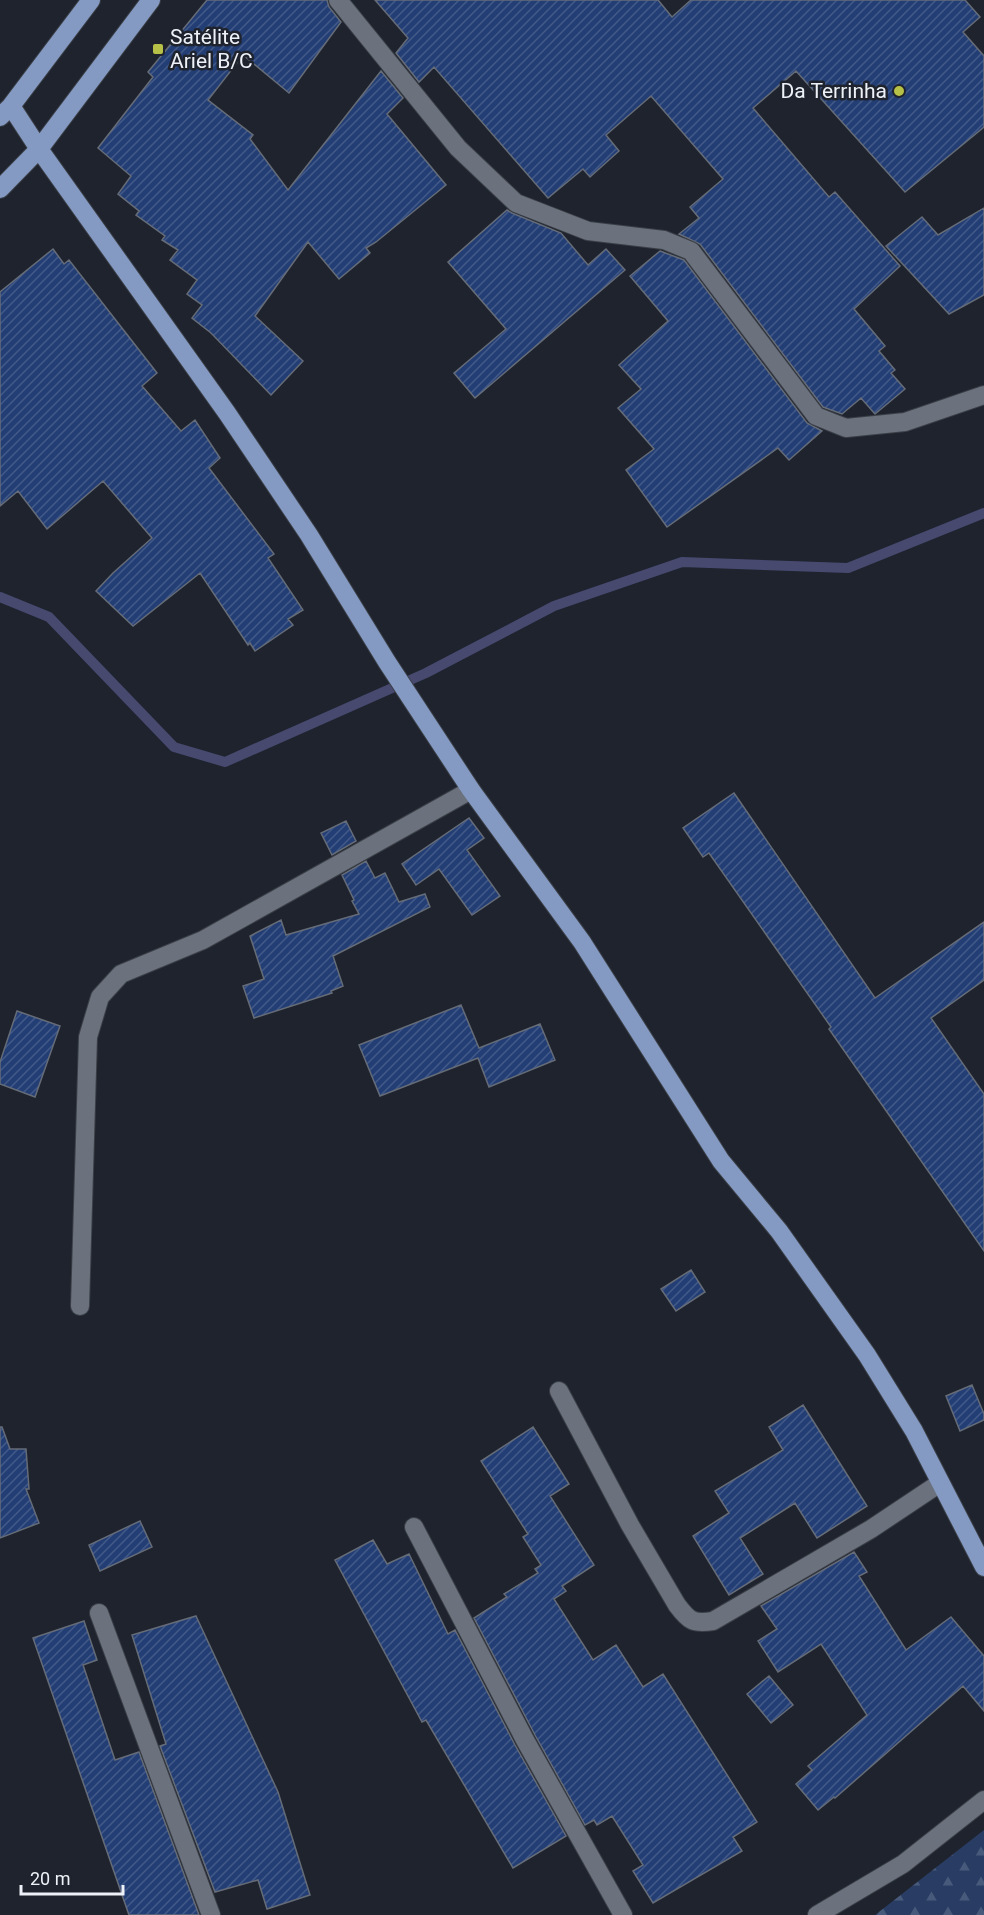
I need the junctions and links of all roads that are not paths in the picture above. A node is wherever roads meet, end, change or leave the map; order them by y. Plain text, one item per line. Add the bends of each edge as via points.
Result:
1 (92, 0) edge
2 (151, 0) edge
3 (338, 0) edge
4 (4, 107) edge
5 (39, 149) junction
6 (0, 189) edge
7 (984, 395) edge
8 (471, 790) junction
9 (80, 1306) dead end
10 (559, 1391) dead end
11 (940, 1483) junction
12 (414, 1527) dead end
13 (984, 1567) edge
14 (99, 1613) dead end
15 (984, 1800) edge
16 (211, 1915) edge
17 (623, 1915) edge
18 (817, 1915) edge

1 - 4 main road
2 - 5 main road
3 - 7 street via 459,148 516,203 588,231 664,240 691,250 816,416 846,428 905,422
4 - 5 main road
5 - 6 main road
5 - 8 main road via 227,413
8 - 9 street via 202,940 121,974 100,997 88,1037
8 - 11 main road via 582,942 721,1161 779,1231 867,1355 914,1431
10 - 11 street via 677,1605 698,1623 713,1621 871,1529
11 - 13 main road
12 - 17 street via 525,1740
14 - 16 street
15 - 18 street via 903,1864

